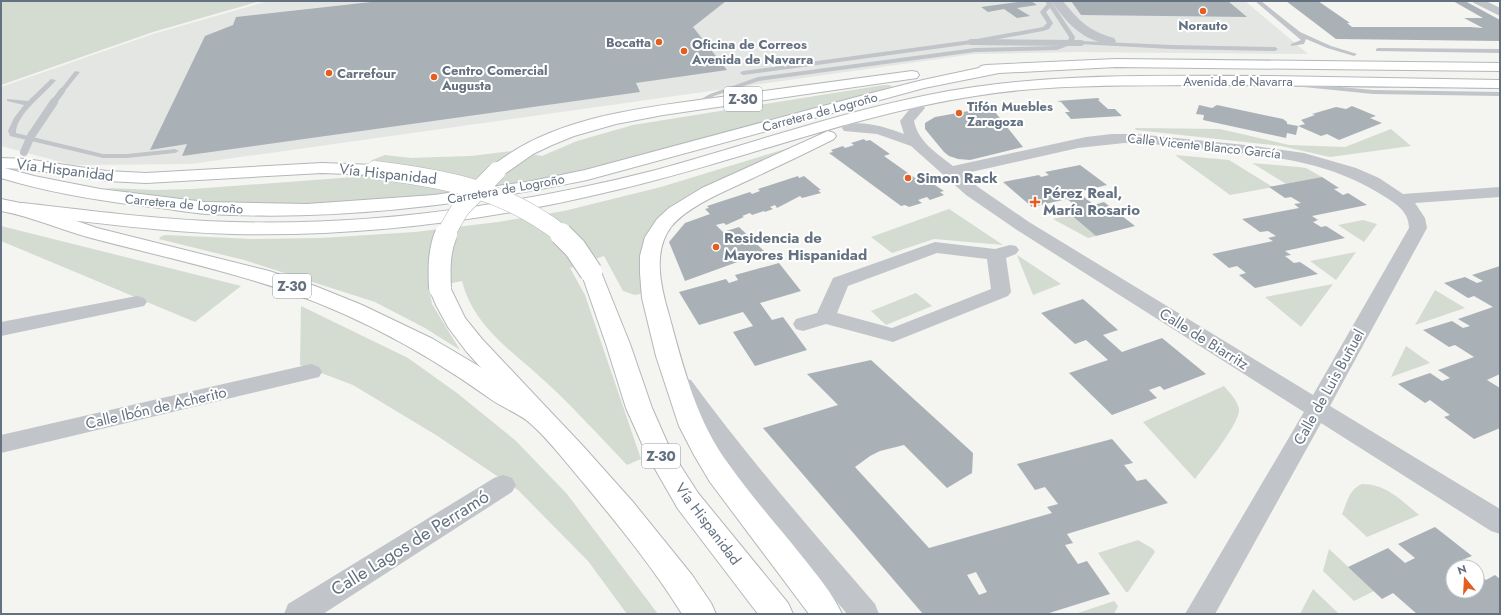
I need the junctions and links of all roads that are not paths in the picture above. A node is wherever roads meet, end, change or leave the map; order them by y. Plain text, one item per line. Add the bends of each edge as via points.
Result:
1 (1258, 1) edge
2 (1478, 1) edge
3 (1052, 2) edge
4 (1500, 13) edge
5 (1296, 32) junction
6 (1110, 41) joint
7 (970, 42) junction
8 (1081, 43) junction
9 (1292, 45) dead end
10 (1275, 49) dead end
11 (1378, 50) dead end
12 (1500, 51) edge
13 (1354, 54) dead end
14 (1500, 67) edge
15 (1001, 68) junction
16 (77, 72) dead end
17 (743, 73) dead end
18 (53, 80) dead end
19 (1260, 80) junction
20 (1500, 84) edge
21 (976, 91) junction
22 (1500, 94) edge
23 (8, 100) dead end
24 (29, 104) junction
25 (693, 106) junction
26 (918, 108) junction
27 (850, 128) junction
28 (916, 143) junction
29 (175, 151) dead end
30 (25, 158) junction
31 (4, 170) edge
32 (949, 172) junction
33 (1362, 176) joint
34 (1500, 192) edge
35 (1399, 199) junction
36 (1, 205) edge
37 (23, 210) junction
38 (137, 302) dead end
39 (825, 317) junction
40 (803, 324) dead end
41 (1, 328) edge
42 (311, 372) dead end
43 (674, 372) junction
44 (1316, 409) junction
45 (539, 416) junction
46 (1, 444) edge
47 (503, 485) dead end
48 (1500, 523) edge
49 (298, 614) edge
50 (700, 614) edge
51 (777, 614) edge
52 (826, 614) edge
53 (865, 614) edge
54 (1199, 614) edge

1 - 5 lane
2 - 4 street
3 - 6 street via 1078,28 1092,36
3 - 7 lane via 1043,12 1050,23 1047,28
3 - 25 lane via 1072,37 1071,43 1057,48 975,50 758,79 712,95
5 - 9 lane via 1304,42
5 - 13 lane via 1329,48
6 - 8 lane
7 - 8 lane, bridge
7 - 17 lane
8 - 10 lane
11 - 12 lane
14 - 15 main road, Avenida de Navarra via 1116,63
15 - 25 main road, Z-30 via 917,74
15 - 31 main road, Carretera de Logroño via 923,84 587,175 525,188 434,201 307,210 204,208 100,195
16 - 30 lane, bridge via 31,136
18 - 24 lane
19 - 20 main road, Avenida de Navarra
19 - 21 main road, Avenida de Navarra via 1103,81 1026,85
19 - 22 lane via 1373,92
21 - 26 main road
21 - 37 main road, Carretera de Logroño via 898,106 614,186 550,200 431,218 317,227 232,228
23 - 24 lane
24 - 29 lane via 12,126 13,134 103,156
25 - 45 main road, Z-30, bridge via 631,115 544,141 497,171 474,192 448,228 439,255 438,267 440,288 447,305 456,322 474,345
26 - 27 main road
26 - 28 street, Calle de Biarritz via 907,121
27 - 28 street, Calle de Biarritz via 879,130
27 - 43 main road via 708,192 685,205 664,223 655,237 650,256 650,273 661,331
28 - 32 street, Calle de Biarritz
30 - 31 main road, Vía Hispanidad / Z-30
30 - 51 main road, Vía Hispanidad / Z-30, bridge via 106,176 146,178 322,168 421,175 472,188 516,205 536,216 564,235 592,272 639,408 660,455 688,501
32 - 33 street, Calle Vicente Blanco García via 1077,144 1126,138 1293,155 1324,162
32 - 44 street, Calle de Biarritz via 992,206
33 - 35 street, Calle de Luis Buñuel
34 - 35 street
35 - 44 street, Calle de Luis Buñuel via 1414,212 1418,228
36 - 37 main road, Carretera de Logroño
37 - 45 main road, Z-30 via 90,232 262,276 307,291 354,310 424,346
38 - 41 street
39 - 39 street via 894,335 1001,292 1003,252 935,247 888,259 840,282
39 - 40 street
42 - 46 street, Calle Ibón de Acherito
43 - 52 main road via 692,426 703,448
43 - 53 street via 713,430 773,506
44 - 48 street, Calle de Biarritz
44 - 54 street, Calle de Luis Buñuel
45 - 50 main road, Z-30 via 623,510
47 - 49 street, Calle Lagos de Perramó

